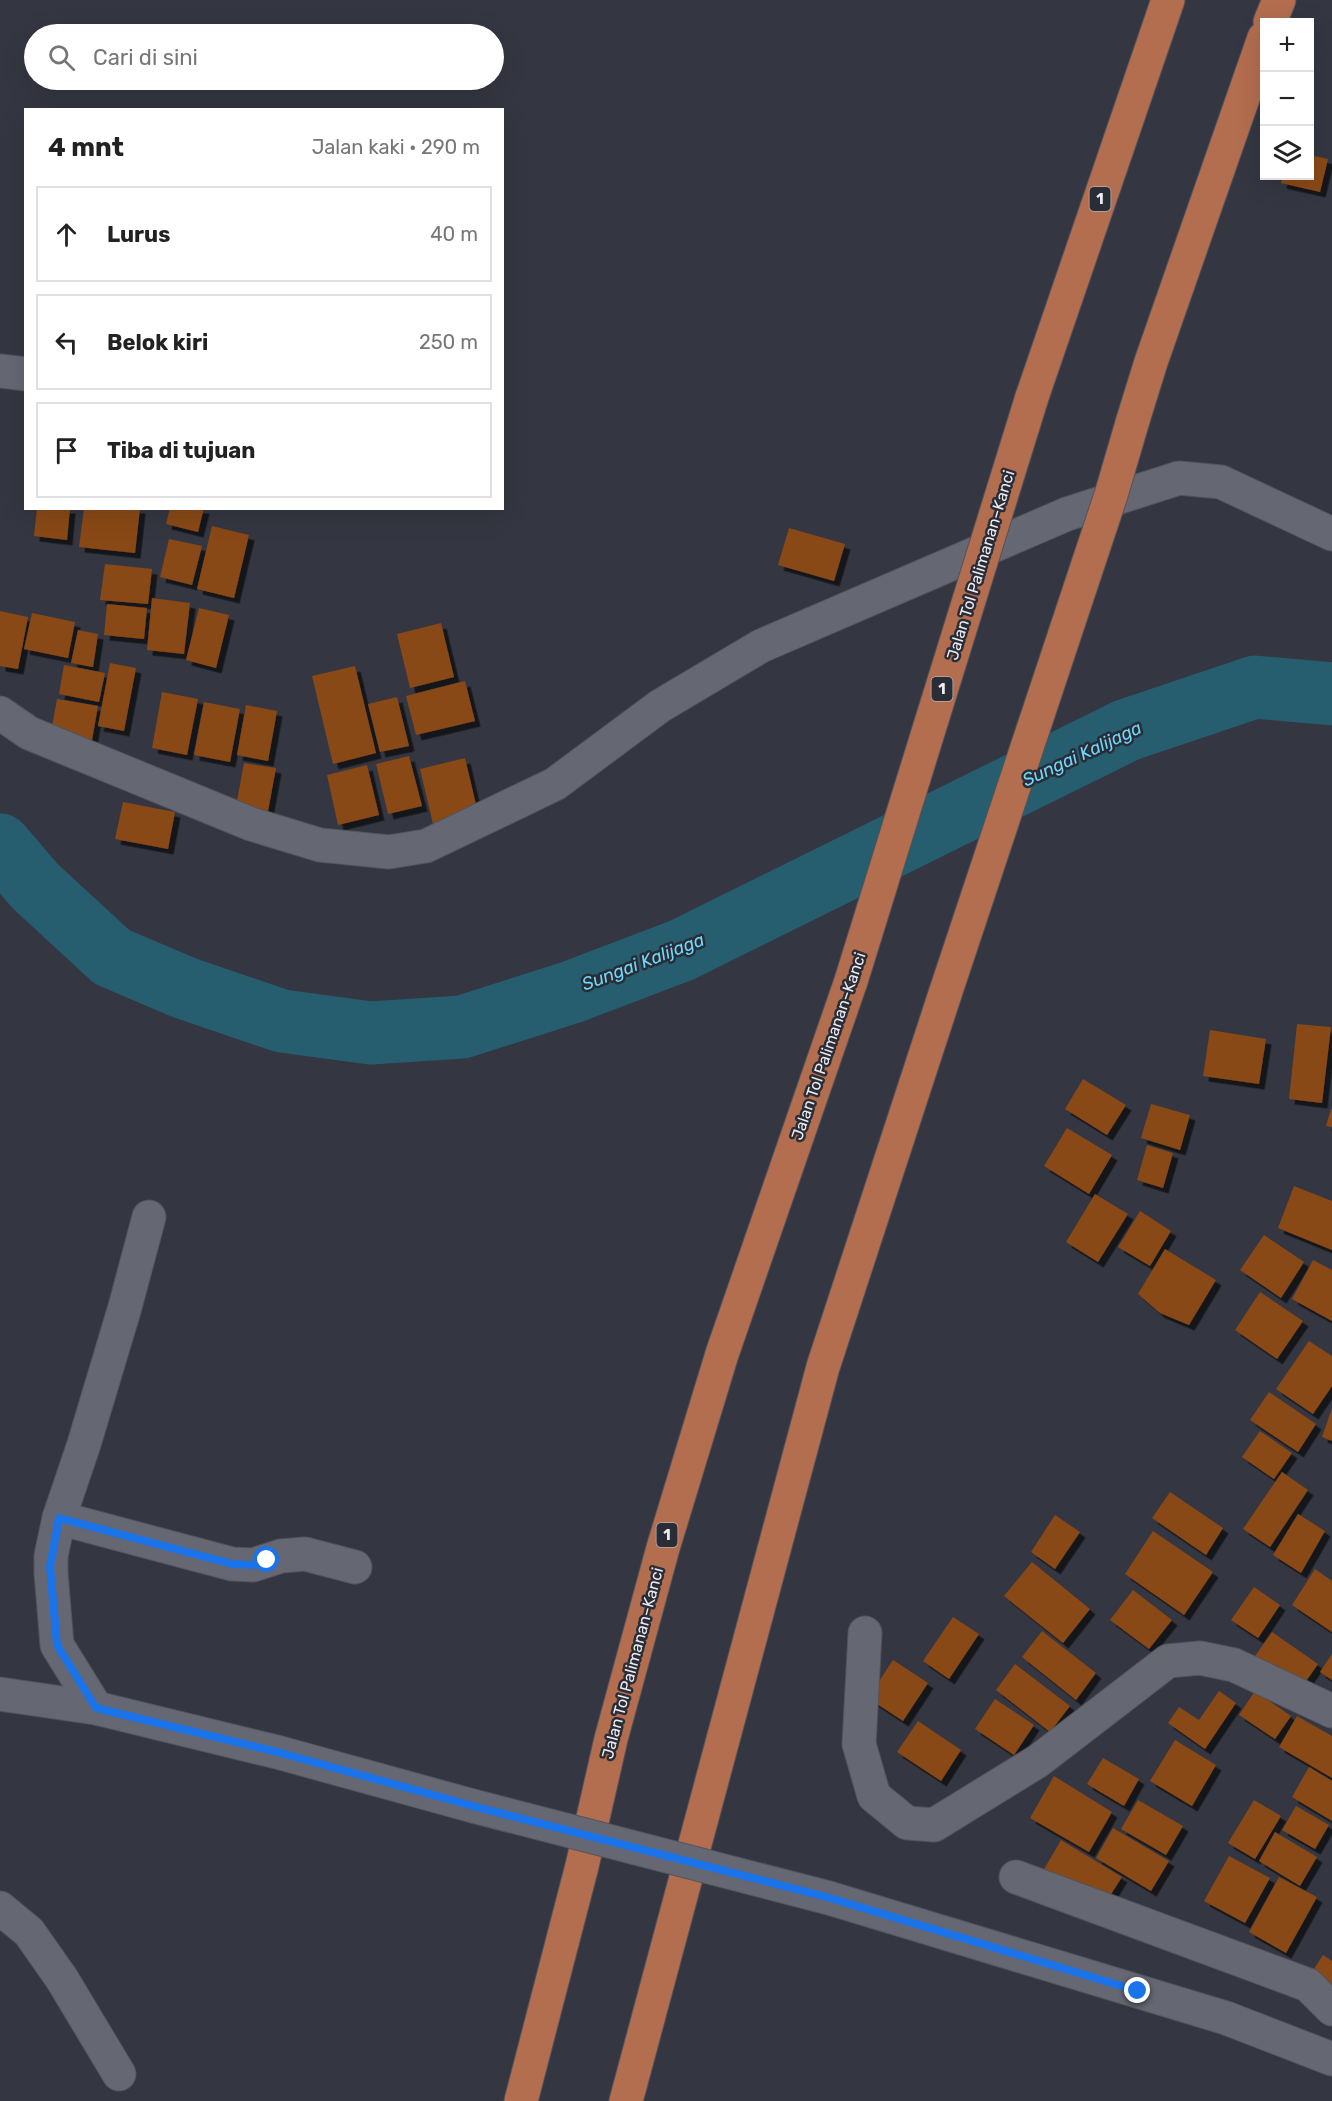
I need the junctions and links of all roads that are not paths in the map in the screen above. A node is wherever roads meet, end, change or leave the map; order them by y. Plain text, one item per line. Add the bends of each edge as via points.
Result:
1 (1168, 0) edge
2 (1279, 0) edge
3 (1272, 18) edge
4 (1260, 49) edge
5 (0, 371) edge
6 (24, 374) edge
7 (1332, 534) edge
8 (0, 713) edge
9 (149, 1217) dead end
10 (59, 1518) junction
11 (355, 1568) dead end
12 (865, 1632) dead end
13 (0, 1694) edge
14 (96, 1708) junction
15 (1332, 1711) edge
16 (1016, 1877) dead end
17 (0, 1908) edge
18 (1332, 2008) edge
19 (1332, 2059) edge
20 (119, 2074) dead end
21 (521, 2101) edge
22 (626, 2101) edge

1 - 21 highway, Jalan Tol Palimanan–Kanci / 1, bridge via 1032,397 850,981 722,1354 611,1739
2 - 3 highway
4 - 22 highway, bridge via 1151,362 1111,495 823,1367
5 - 6 street
7 - 8 street via 1221,482 1179,478 1067,513 761,646 660,706 555,784 426,846 389,852 320,845 251,824 29,732
9 - 10 street via 126,1307
10 - 11 street via 232,1564 253,1565 281,1556 305,1554
10 - 14 street via 50,1567 57,1645
12 - 15 street via 859,1744 874,1796 908,1823 934,1825 1038,1761 1168,1660 1200,1658 1234,1665
13 - 14 street
14 - 19 street, bridge via 830,1898 1226,2018
16 - 18 street via 1308,1985
17 - 20 street via 29,1932 63,1979

